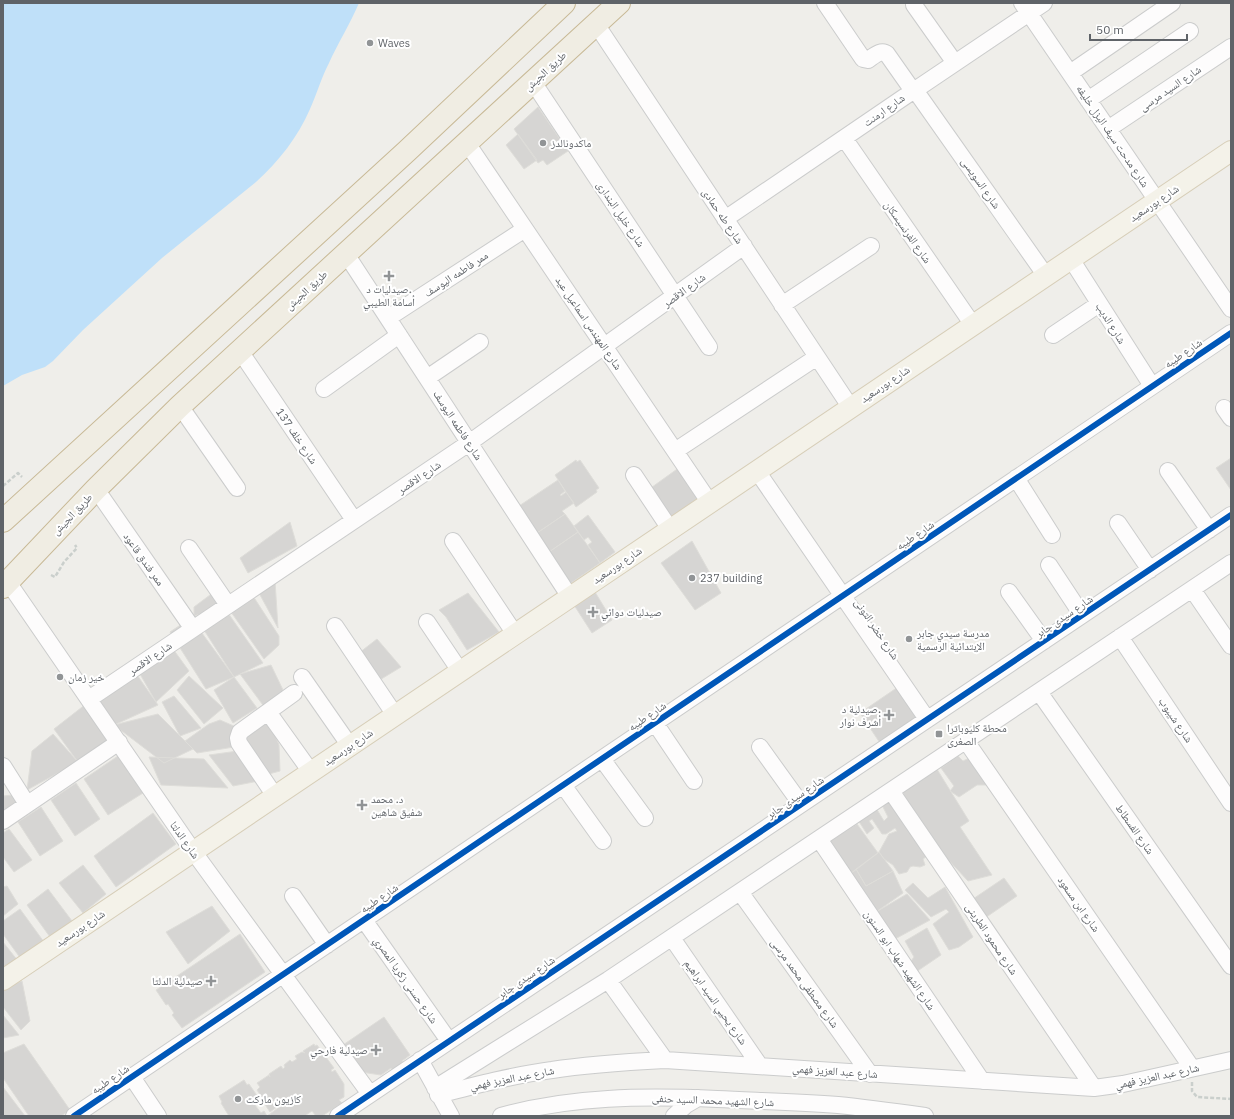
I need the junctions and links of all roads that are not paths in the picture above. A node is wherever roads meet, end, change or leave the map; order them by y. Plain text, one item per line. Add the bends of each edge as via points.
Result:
1 (564, 3) edge
2 (619, 3) edge
3 (825, 3) edge
4 (1044, 3) edge
5 (1172, 3) edge
6 (914, 5) dead end
7 (1026, 8) edge
8 (596, 24) junction
9 (1190, 31) dead end
10 (1231, 47) edge
11 (955, 63) junction
12 (1070, 73) junction
13 (533, 82) junction
14 (914, 90) junction
15 (1088, 100) junction
16 (1108, 129) junction
17 (844, 138) junction
18 (467, 143) junction
19 (1231, 151) edge
20 (1157, 201) junction
21 (725, 219) junction
22 (525, 229) junction
23 (744, 246) junction
24 (871, 246) dead end
25 (346, 254) junction
26 (1071, 259) junction
27 (1046, 276) junction
28 (675, 296) junction
29 (1099, 304) junction
30 (782, 305) junction
31 (1231, 309) edge
32 (388, 318) junction
33 (973, 325) junction
34 (1231, 333) edge
35 (399, 335) junction
36 (1053, 335) dead end
37 (480, 342) dead end
38 (604, 346) junction
39 (709, 347) dead end
40 (240, 351) junction
41 (817, 357) junction
42 (427, 378) junction
43 (1152, 386) junction
44 (324, 389) dead end
45 (180, 406) junction
46 (851, 408) junction
47 (469, 443) junction
48 (675, 451) junction
49 (757, 471) junction
50 (1168, 471) dead end
51 (634, 475) dead end
52 (1016, 478) junction
53 (237, 488) dead end
54 (96, 489) junction
55 (710, 503) junction
56 (1231, 515) edge
57 (3, 520) edge
58 (354, 520) junction
59 (1118, 523) dead end
60 (670, 530) junction
61 (1210, 530) junction
62 (1052, 535) dead end
63 (453, 541) dead end
64 (189, 548) dead end
65 (1231, 563) edge
66 (1049, 565) dead end
67 (1150, 570) junction
68 (5, 584) edge
69 (1192, 589) junction
70 (1009, 592) dead end
71 (842, 596) junction
72 (570, 597) junction
73 (228, 605) junction
74 (1082, 615) junction
75 (427, 622) dead end
76 (335, 626) dead end
77 (193, 629) junction
78 (515, 634) junction
79 (1120, 637) junction
80 (1044, 641) junction
81 (1231, 646) edge
82 (460, 671) junction
83 (302, 677) dead end
84 (1039, 692) junction
85 (294, 693) dead end
86 (89, 699) junction
87 (268, 712) junction
88 (395, 715) junction
89 (927, 720) junction
90 (655, 723) junction
91 (966, 741) junction
92 (119, 742) junction
93 (350, 746) junction
94 (760, 747) dead end
95 (602, 759) junction
96 (3, 766) edge
97 (311, 772) junction
98 (694, 781) dead end
99 (563, 785) junction
100 (891, 791) junction
101 (275, 796) junction
102 (1231, 803) edge
103 (27, 804) junction
104 (802, 804) junction
105 (644, 818) dead end
106 (3, 821) edge
107 (819, 839) junction
108 (603, 840) dead end
109 (193, 851) junction
110 (740, 892) junction
111 (293, 896) dead end
112 (364, 920) junction
113 (672, 938) junction
114 (327, 945) junction
115 (1231, 966) edge
116 (283, 975) junction
117 (3, 980) edge
118 (608, 980) junction
119 (449, 1041) junction
120 (420, 1060) junction
121 (665, 1060) junction
122 (1231, 1060) edge
123 (760, 1066) junction
124 (1192, 1068) junction
125 (870, 1074) junction
126 (132, 1077) junction
127 (982, 1081) junction
128 (1094, 1088) junction
129 (437, 1092) junction
130 (370, 1094) junction
131 (698, 1098) junction
132 (845, 1111) edge
133 (74, 1116) edge
134 (158, 1116) edge
135 (338, 1116) edge
136 (451, 1116) edge
137 (501, 1116) edge
138 (674, 1116) edge
139 (925, 1116) edge

1 - 57 highway via 401,156
2 - 8 highway, طريق الجيش
3 - 14 street, شارع السويسى via 863,59 868,60 885,52
4 - 7 street, شارع ارمنت
5 - 12 street
6 - 11 street
7 - 11 street, شارع ارمنت
7 - 12 street, شارع مدحت سيف اليزل خليفه
8 - 13 highway, طريق الجيش
8 - 21 street, شارع طه حمادى
9 - 15 street
10 - 16 street, شارع السيد مرسى
11 - 14 street, شارع ارمنت
12 - 15 street, شارع مدحت سيف اليزل خليفه
13 - 18 highway, طريق الجيش
13 - 28 street, شارع خليل البندارى
14 - 17 street, شارع ارمنت
14 - 27 street, شارع السويسى
15 - 16 street, شارع مدحت سيف اليزل خليفه
16 - 20 street, شارع مدحت سيف اليزل خليفه
17 - 21 street, شارع ارمنت
17 - 33 street, شارع الفرنسيسكان
18 - 22 street, شارع المهندس اسماعيل عيد
18 - 25 highway, طريق الجيش
19 - 20 main road, شارع بورسعيد
20 - 26 main road, شارع بورسعيد
20 - 31 street, شارع مدحت سيف اليزل خليفه
21 - 23 street, شارع طه حمادى
22 - 32 street, ممر فاطمه اليوسف
22 - 38 street, شارع المهندس اسماعيل عيد
23 - 28 street, شارع الاقصر
23 - 30 street, شارع طه حمادى
24 - 30 street
25 - 32 street, شارع فاطمه اليوسف
25 - 40 highway, طريق الجيش
26 - 27 main road, شارع بورسعيد
26 - 29 street, شارع الديب
27 - 33 main road, شارع بورسعيد
28 - 38 street, شارع الاقصر
28 - 39 street, شارع خليل البندارى
29 - 36 street
29 - 43 street, شارع الديب
30 - 41 street, شارع طه حمادى
32 - 35 street, شارع فاطمه اليوسف
33 - 46 main road, شارع بورسعيد
34 - 43 street, شارع طيبه
35 - 42 street, شارع فاطمه اليوسف
35 - 44 street
37 - 42 street
38 - 47 street, شارع الاقصر
38 - 48 street, شارع المهندس اسماعيل عيد
40 - 45 highway, طريق الجيش
40 - 58 street, شارع خلف 137
41 - 46 street, شارع طه حمادى
41 - 48 street
42 - 47 street, شارع فاطمه اليوسف
43 - 52 street, شارع طيبه
45 - 53 street
45 - 54 highway, طريق الجيش
46 - 49 main road, شارع بورسعيد
47 - 58 street, شارع الاقصر
47 - 72 street, شارع فاطمه اليوسف
48 - 55 street, شارع المهندس اسماعيل عيد
49 - 55 main road, شارع بورسعيد
49 - 71 street, شارع خضر التونى
50 - 61 street
51 - 60 street
52 - 62 street
52 - 71 street, شارع طيبه
54 - 68 highway, طريق الجيش
54 - 77 street, ممر فندق قاعود
55 - 60 main road, شارع بورسعيد
56 - 61 street, شارع سيدى جابر
58 - 73 street, شارع الاقصر
59 - 67 street
60 - 72 main road, شارع بورسعيد
61 - 67 street, شارع سيدى جابر
63 - 78 street
64 - 73 street
65 - 69 street
66 - 74 street
67 - 74 street, شارع سيدى جابر
68 - 86 street, شارع الدلتا
69 - 79 street
69 - 81 street
70 - 80 street
71 - 89 street, شارع خضر التونى
71 - 90 street, شارع طيبه
72 - 78 main road, شارع بورسعيد
73 - 77 street, شارع الاقصر
74 - 80 street, شارع سيدى جابر
75 - 82 street
76 - 88 street
77 - 86 street, شارع الاقصر
78 - 82 main road, شارع بورسعيد
79 - 84 street
79 - 102 street, شارع شيبوب
80 - 89 street, شارع سيدى جابر
82 - 88 main road, شارع بورسعيد
83 - 93 street
84 - 91 street
84 - 115 street, شارع الفسطاط
85 - 87 street
86 - 92 street, شارع الدلتا
87 - 97 street
87 - 101 street via 240,732 238,740
88 - 93 main road, شارع بورسعيد
89 - 104 street, شارع سيدى جابر
90 - 95 street, شارع طيبه
90 - 98 street
91 - 100 street
91 - 124 street, شارع ابن مسعود
92 - 103 street
92 - 109 street, شارع الدلتا
93 - 97 main road, شارع بورسعيد
94 - 104 street
95 - 99 street, شارع طيبه
95 - 105 street
96 - 103 street
97 - 101 main road, شارع بورسعيد
99 - 108 street
99 - 112 street, شارع طيبه
100 - 107 street
100 - 128 street, شارع محمود الطرينى
101 - 109 main road, شارع بورسعيد
103 - 106 street
104 - 119 street, شارع سيدى جابر
107 - 110 street
107 - 127 street, شارع الشهيد شهاب ابو السنون
109 - 116 street, شارع الدلتا
109 - 117 main road, شارع بورسعيد
110 - 113 street
110 - 125 street, شارع مصطفى محمد مرسى
111 - 114 street
112 - 114 street, شارع طيبه
112 - 119 street, شارع حسنى زكريا المصري
113 - 118 street
113 - 123 street, شارع يحيي السيد ابراهيم
114 - 116 street, شارع طيبه
116 - 126 street, شارع طيبه
116 - 130 street, شارع الدلتا
118 - 121 street
118 - 129 street
119 - 120 street, شارع سيدى جابر
120 - 129 street
120 - 130 street, شارع سيدى جابر
121 - 123 street, شارع عبد العزيز فهمي
121 - 129 street, شارع عبد العزيز فهمي via 551,1070
122 - 124 street, شارع عبد العزيز فهمي
123 - 125 street, شارع عبد العزيز فهمي
124 - 128 street, شارع عبد العزيز فهمي
125 - 127 street, شارع عبد العزيز فهمي
126 - 133 street, شارع طيبه
126 - 134 street
127 - 128 street, شارع عبد العزيز فهمي
129 - 136 street
130 - 135 street, شارع سيدى جابر
131 - 132 street, شارع الشهيد محمد السيد حنفى
131 - 137 street, شارع الشهيد محمد السيد حنفى via 634,1098 574,1102
131 - 138 street
132 - 139 street, شارع الشهيد محمد السيد حنفى

